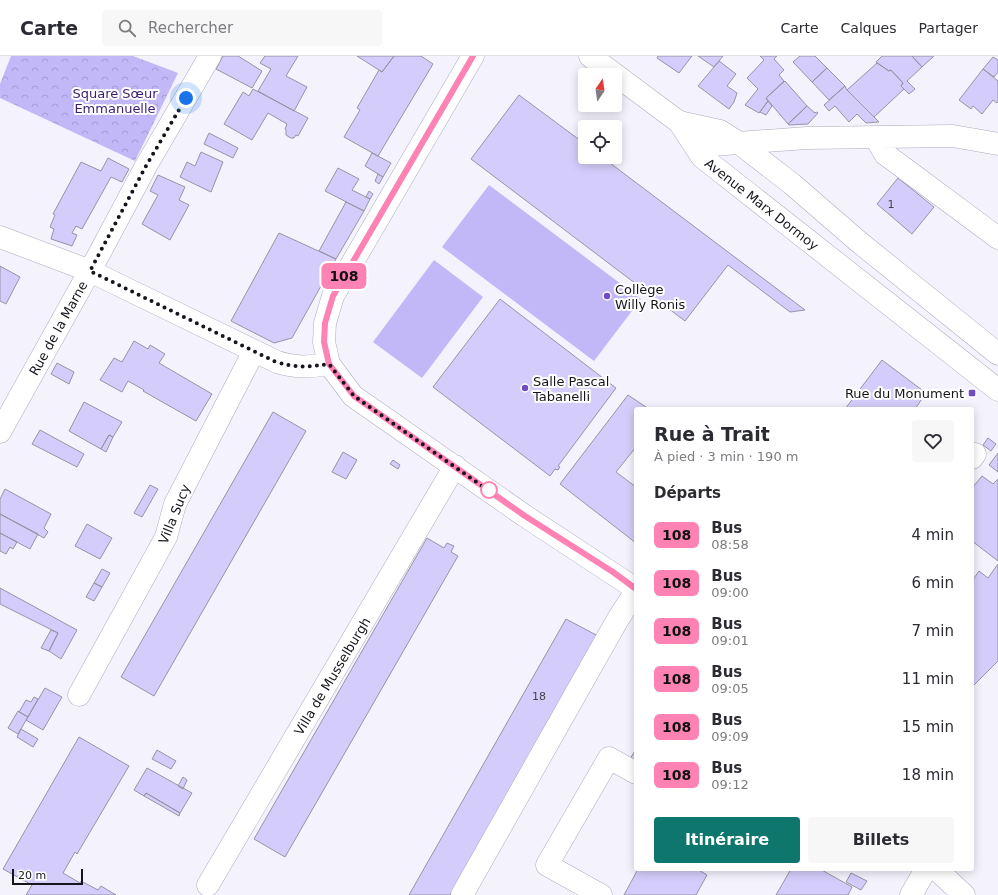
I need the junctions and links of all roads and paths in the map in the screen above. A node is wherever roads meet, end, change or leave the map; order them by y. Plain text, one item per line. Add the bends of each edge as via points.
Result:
1 (210, 56) edge
2 (473, 56) edge
3 (590, 56) edge
4 (679, 122) junction
5 (876, 138) junction
6 (739, 143) junction
7 (998, 144) edge
8 (0, 237) edge
9 (998, 238) edge
10 (90, 271) junction
11 (254, 352) junction
12 (998, 354) edge
13 (329, 364) junction
14 (998, 390) edge
15 (0, 432) edge
16 (455, 466) junction
17 (634, 589) edge
18 (634, 593) edge
19 (79, 695) dead end
20 (634, 772) edge
21 (925, 871) edge
22 (938, 871) edge
23 (208, 885) dead end
24 (572, 888) edge
25 (462, 895) edge
26 (601, 895) edge
27 (911, 895) edge
28 (964, 895) edge

1 - 10 street, Rue de la Marne via 146,166
2 - 13 street via 333,296 325,323 324,342
3 - 4 street
4 - 6 street via 720,131
4 - 14 street, Avenue Marx Dormoy via 702,157
5 - 6 street via 807,138
5 - 7 street via 953,136
5 - 9 street via 885,154
6 - 12 street
8 - 10 street
10 - 11 street
10 - 15 street, Rue de la Marne
11 - 13 street via 291,367
11 - 19 street, Villa Sucy via 175,504 166,538
13 - 16 street via 354,396
16 - 17 street
16 - 23 street, Villa de Musselburgh
18 - 25 street
20 - 24 street via 609,758 547,865
21 - 27 street
22 - 28 street
24 - 26 street

